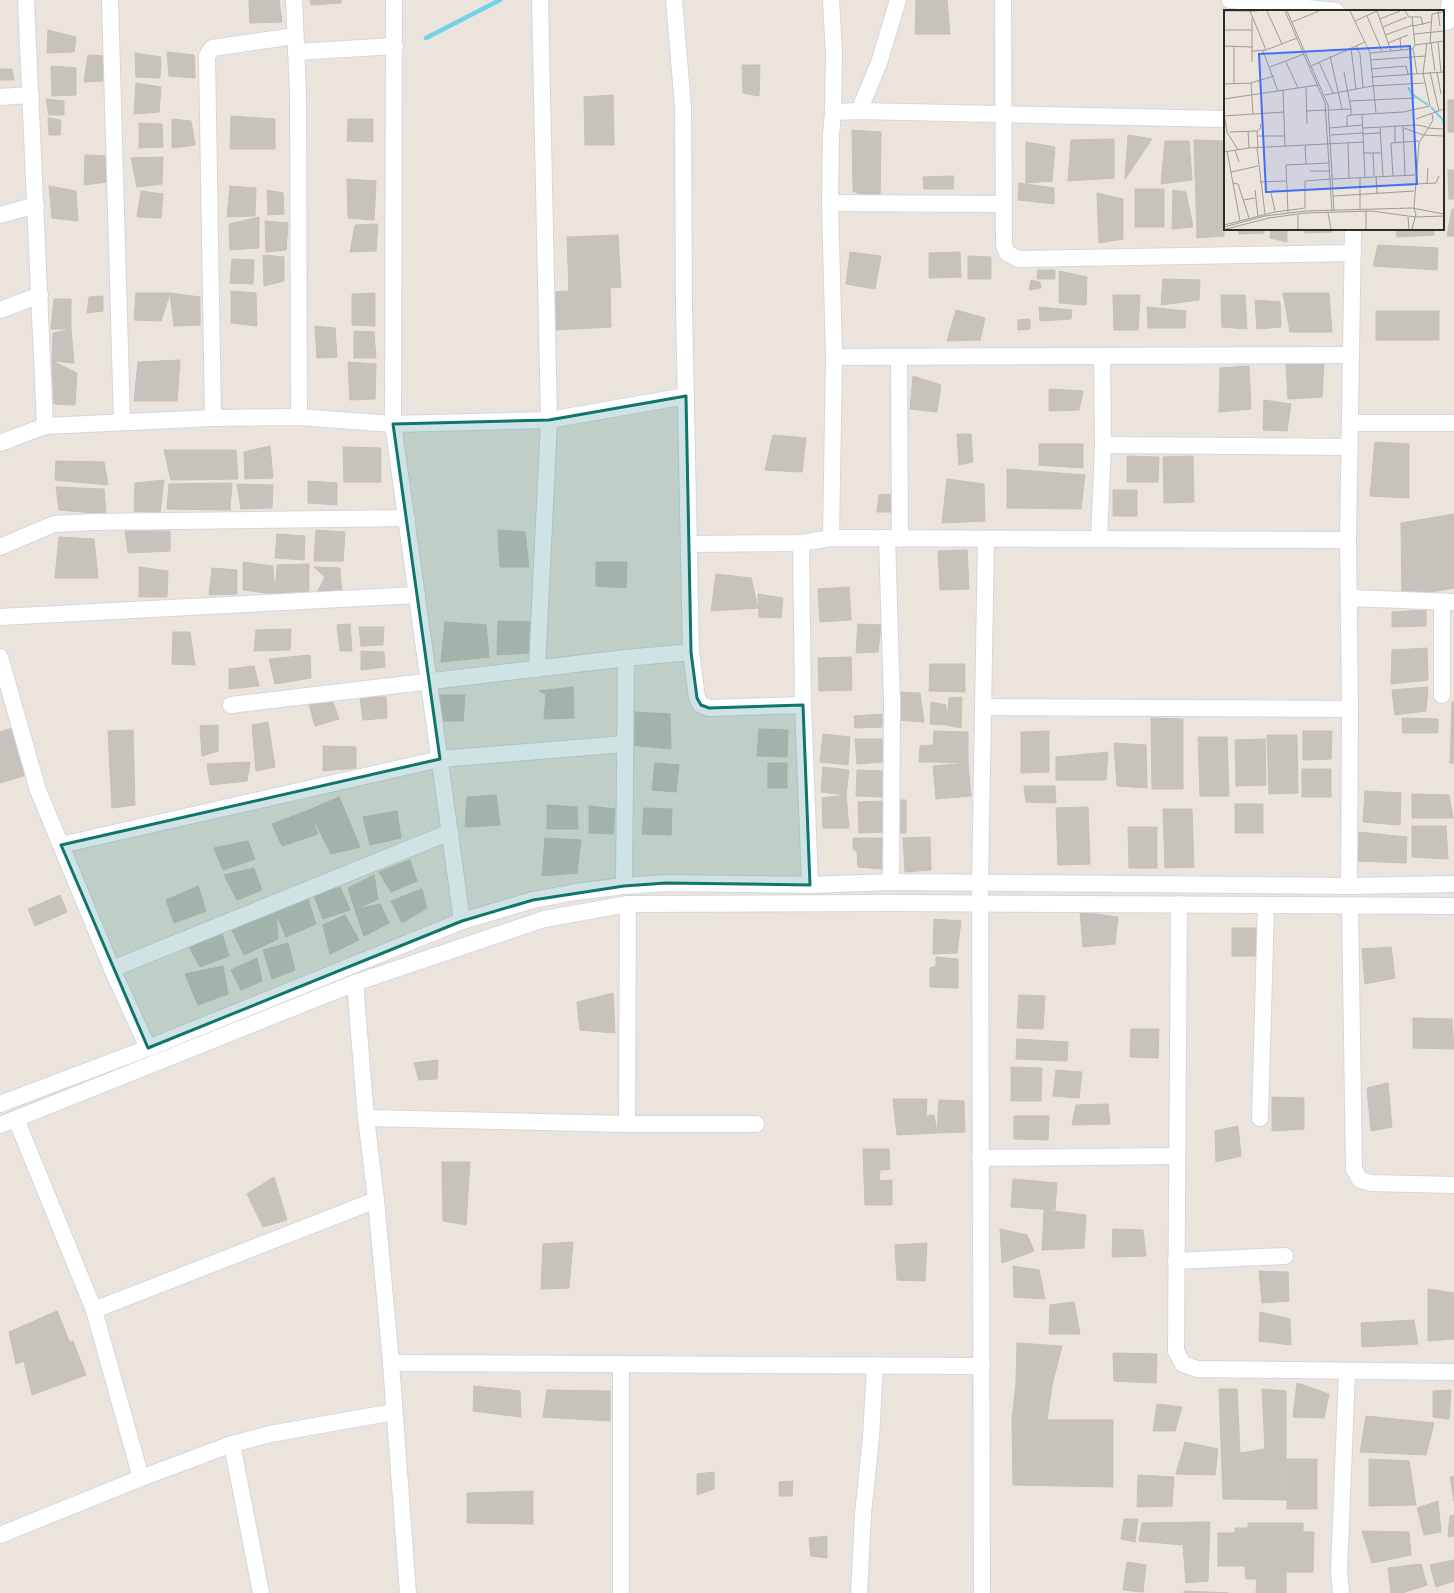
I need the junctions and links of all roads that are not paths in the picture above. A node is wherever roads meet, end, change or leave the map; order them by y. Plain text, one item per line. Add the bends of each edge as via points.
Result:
1 (26, 0) edge
2 (110, 0) edge
3 (294, 0) edge
4 (394, 0) edge
5 (540, 0) edge
6 (674, 0) edge
7 (831, 0) edge
8 (898, 0) edge
9 (1002, 0) edge
10 (1230, 0) edge
11 (1450, 0) edge
12 (1326, 10) edge
13 (1448, 22) edge
14 (296, 44) junction
15 (395, 46) junction
16 (31, 95) junction
17 (0, 97) edge
18 (859, 111) junction
19 (833, 112) junction
20 (1003, 115) junction
21 (1224, 120) edge
22 (830, 203) junction
23 (1004, 204) junction
24 (36, 205) junction
25 (0, 215) edge
26 (1353, 230) edge
27 (1353, 253) junction
28 (40, 295) junction
29 (0, 310) edge
30 (1351, 355) junction
31 (1102, 356) junction
32 (834, 357) junction
33 (899, 357) junction
34 (686, 396) junction
35 (299, 417) junction
36 (213, 418) junction
37 (549, 420) junction
38 (122, 422) junction
39 (1350, 423) junction
40 (1454, 423) edge
41 (394, 424) junction
42 (45, 426) junction
43 (0, 443) edge
44 (1103, 445) junction
45 (1350, 447) junction
46 (406, 518) junction
47 (831, 538) junction
48 (894, 539) junction
49 (986, 539) junction
50 (1099, 539) junction
51 (1348, 540) junction
52 (801, 542) junction
53 (690, 544) junction
54 (0, 547) edge
55 (417, 595) junction
56 (1349, 598) junction
57 (1448, 602) edge
58 (0, 618) edge
59 (691, 652) junction
60 (0, 657) edge
61 (626, 658) junction
62 (537, 669) junction
63 (429, 682) junction
64 (1442, 696) dead end
65 (231, 705) dead end
66 (803, 706) junction
67 (983, 707) junction
68 (1350, 709) junction
69 (625, 744) junction
70 (440, 758) junction
71 (450, 832) junction
72 (61, 845) junction
73 (891, 882) junction
74 (980, 883) junction
75 (1454, 884) edge
76 (810, 885) junction
77 (624, 886) junction
78 (1349, 886) junction
79 (628, 904) junction
80 (980, 904) junction
81 (1180, 904) junction
82 (1266, 905) junction
83 (1350, 906) junction
84 (1454, 906) edge
85 (462, 921) junction
86 (112, 969) junction
87 (355, 983) junction
88 (148, 1048) junction
89 (0, 1104) edge
90 (366, 1118) junction
91 (1260, 1118) dead end
92 (16, 1119) junction
93 (627, 1124) junction
94 (756, 1124) dead end
95 (0, 1125) edge
96 (1177, 1156) junction
97 (980, 1158) junction
98 (1454, 1185) edge
99 (376, 1200) junction
100 (1285, 1256) dead end
101 (1176, 1261) junction
102 (94, 1310) junction
103 (391, 1363) junction
104 (621, 1364) junction
105 (875, 1365) junction
106 (982, 1366) junction
107 (1347, 1371) junction
108 (1454, 1372) edge
109 (394, 1412) junction
110 (232, 1444) junction
111 (141, 1478) junction
112 (0, 1535) edge
113 (261, 1593) edge
114 (408, 1593) edge
115 (621, 1593) edge
116 (859, 1593) edge
117 (982, 1593) edge
118 (1341, 1593) edge

1 - 16 street
2 - 38 street
3 - 14 street
4 - 15 street
5 - 37 street
6 - 34 street via 683,106
7 - 19 street via 834,54
8 - 18 street via 879,63
9 - 20 street
10 - 12 street
11 - 13 street
14 - 15 street
14 - 35 street
14 - 36 street via 212,48 206,56
15 - 41 street
16 - 17 street
16 - 24 street
18 - 19 street
18 - 20 street
19 - 22 street
20 - 21 street
20 - 23 street
22 - 23 street
22 - 32 street
23 - 27 street via 1004,245 1007,254 1018,259
24 - 25 street
24 - 28 street
26 - 27 street
27 - 30 street
28 - 29 street
28 - 42 street
30 - 31 street
30 - 39 street
31 - 33 street
31 - 44 street
32 - 33 street
32 - 47 street
33 - 48 street
34 - 37 street
34 - 53 street
35 - 36 street
35 - 41 street
36 - 38 street
37 - 41 street
37 - 62 street
38 - 42 street
39 - 40 street
39 - 45 street
41 - 46 street
42 - 43 street
44 - 45 street
44 - 50 street
45 - 51 street
46 - 54 street via 54,524
46 - 55 street
47 - 48 street
47 - 52 street
48 - 49 street
48 - 73 street
49 - 50 street
49 - 67 street
50 - 51 street
51 - 56 street
52 - 53 street
52 - 66 street
53 - 59 street
55 - 58 street
55 - 63 street
56 - 57 street
56 - 68 street
57 - 64 street
59 - 61 street
59 - 66 street via 697,698 701,705 709,708
60 - 72 street via 38,790
61 - 62 street
61 - 69 street
62 - 63 street
63 - 65 street
63 - 70 street
66 - 76 street
67 - 68 street
67 - 74 street
68 - 78 street
69 - 70 street
69 - 77 street
70 - 71 street
70 - 72 street
71 - 85 street
71 - 86 street
72 - 86 street
73 - 74 street
73 - 76 street
74 - 78 street
74 - 80 street
75 - 78 street
76 - 77 street via 666,883
77 - 85 street via 533,900
79 - 80 street
79 - 87 street via 544,919
79 - 93 street
80 - 81 street
80 - 97 street
81 - 82 street
81 - 96 street
82 - 83 street
82 - 91 street
83 - 84 street
83 - 98 street via 1354,1169 1360,1180 1371,1183
85 - 88 street
86 - 88 street
87 - 90 street
87 - 92 street
88 - 89 street
90 - 93 street
90 - 99 street
92 - 95 street
92 - 102 street
93 - 94 street
96 - 97 street
96 - 101 street
97 - 106 street
99 - 102 street
99 - 103 street
100 - 101 street
101 - 107 street via 1176,1351 1183,1364 1198,1369
102 - 111 street
103 - 104 street
103 - 109 street
104 - 105 street
104 - 115 street
105 - 106 street
105 - 116 street
106 - 117 street
107 - 108 street
107 - 118 street via 1339,1571
109 - 110 street via 270,1434
109 - 114 street
110 - 111 street
110 - 113 street
111 - 112 street

